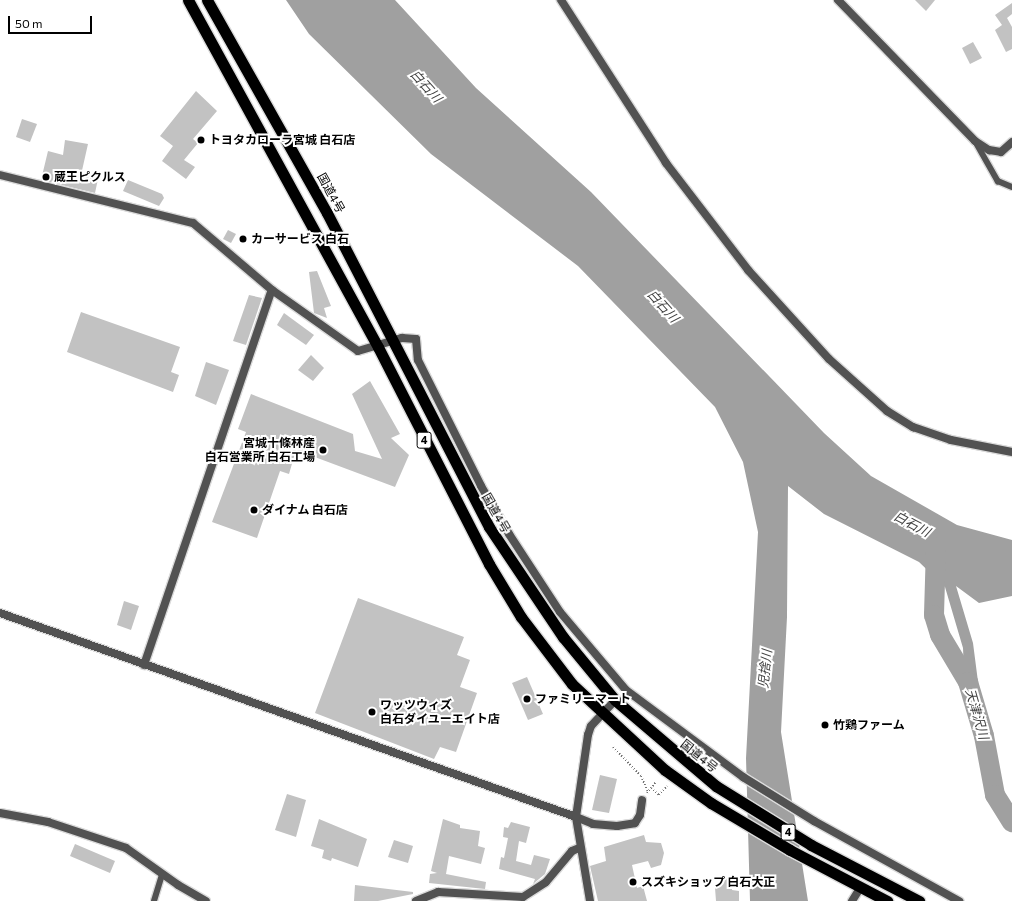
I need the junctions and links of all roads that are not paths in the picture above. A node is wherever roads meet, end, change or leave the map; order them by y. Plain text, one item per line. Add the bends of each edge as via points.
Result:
1 (188, 0) edge
2 (207, 0) edge
3 (561, 0) edge
4 (838, 0) edge
5 (975, 141) junction
6 (1012, 142) edge
7 (0, 175) edge
8 (1012, 187) edge
9 (272, 290) junction
10 (392, 341) junction
11 (378, 347) junction
12 (1012, 452) edge
13 (0, 614) edge
14 (144, 665) junction
15 (615, 700) junction
16 (602, 714) junction
17 (642, 800) road end
18 (0, 813) edge
19 (576, 817) junction
20 (579, 848) junction
21 (162, 874) junction
22 (860, 888) junction
23 (523, 899) edge
24 (154, 901) edge
25 (206, 901) edge
26 (416, 901) edge
27 (590, 901) edge
28 (852, 901) edge
29 (887, 901) edge
30 (919, 901) edge
31 (959, 901) edge

1 - 11 highway, 4
2 - 10 highway, 国道4号 / 4 via 327,213
3 - 12 street via 666,163 748,270 829,359 887,411 913,427 951,440
4 - 5 street
5 - 6 street via 989,150 1001,152
5 - 8 lane via 998,181
7 - 9 street via 193,223
9 - 11 street via 358,352
9 - 14 street
10 - 11 street
10 - 15 highway, 国道4号 / 4 via 489,527 563,637
10 - 31 street via 402,338 416,339 418,360 481,486 532,573 579,637 626,690 743,777 814,821
11 - 16 highway, 4 via 489,564 547,652 572,684
13 - 14 street
14 - 19 street
15 - 16 street
15 - 30 highway, 国道4号 / 4 via 690,765 737,801 840,861
16 - 19 street via 588,735
16 - 22 highway, 4 via 665,770 736,818
17 - 19 street via 640,814 635,823 617,826 593,824
18 - 21 street via 48,822 91,834 126,848
19 - 20 street
20 - 23 street via 572,851 546,882
20 - 27 street
21 - 24 lane
21 - 25 street
22 - 28 street
22 - 29 highway, 4
23 - 26 street via 438,892

